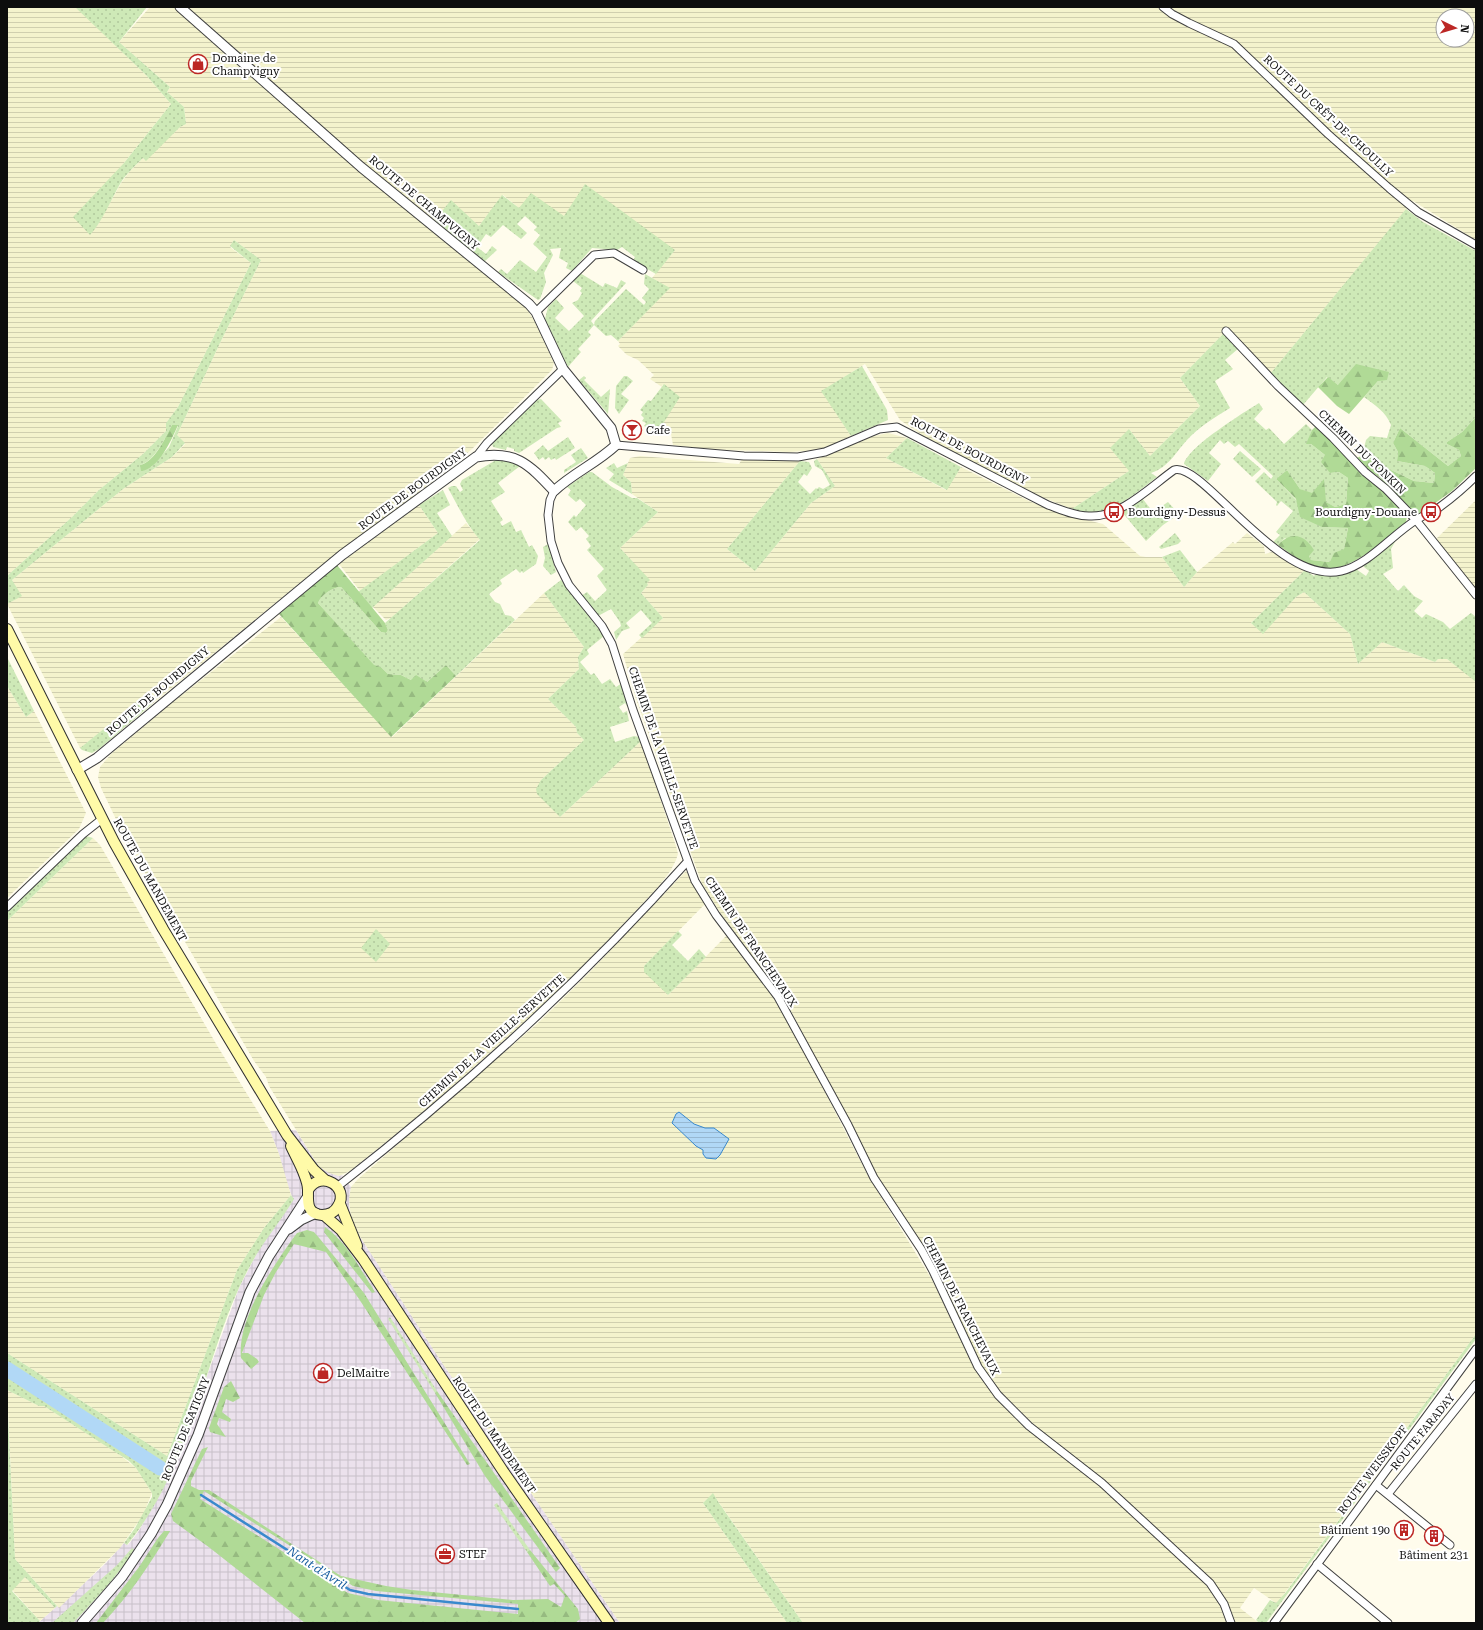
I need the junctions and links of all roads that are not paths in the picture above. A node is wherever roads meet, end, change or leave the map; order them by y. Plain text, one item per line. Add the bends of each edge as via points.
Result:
1 (180, 7) edge
2 (1163, 7) edge
3 (1476, 245) edge
4 (643, 270) dead end
5 (536, 312) junction
6 (1226, 331) dead end
7 (563, 369) junction
8 (616, 445) junction
9 (476, 457) junction
10 (1476, 476) edge
11 (554, 491) junction
12 (1416, 520) junction
13 (1476, 595) edge
14 (7, 629) edge
15 (76, 770) junction
16 (102, 819) junction
17 (687, 862) junction
18 (7, 907) edge
19 (287, 1135) junction
20 (325, 1180) junction
21 (337, 1187) junction
22 (307, 1194) junction
23 (340, 1204) junction
24 (320, 1214) junction
25 (288, 1230) junction
26 (363, 1259) junction
27 (1476, 1348) edge
28 (1476, 1384) edge
29 (1376, 1485) junction
30 (1388, 1494) junction
31 (1450, 1545) dead end
32 (1317, 1564) junction
33 (82, 1623) edge
34 (609, 1623) edge
35 (1231, 1623) edge
36 (1274, 1623) edge
37 (1388, 1623) edge

1 - 5 street, ROUTE DE CHAMPVIGNY via 361,167
2 - 3 street, ROUTE DU CRÊT-DE-CHOULLY via 1188,23 1234,44 1389,188 1418,212
4 - 5 street via 614,253 594,255
5 - 7 street, ROUTE DE CHAMPVIGNY
6 - 12 street, CHEMIN DU TONKIN via 1278,386
7 - 8 street, ROUTE DE CHAMPVIGNY via 612,428
7 - 9 street via 487,443
8 - 11 street via 602,458 569,478
8 - 12 street, ROUTE DE BOURDIGNY via 744,456 798,457 825,452 879,429 897,427 1048,505 1088,516 1102,516 1118,510 1174,470 1180,469 1207,486 1276,550 1305,566 1326,573 1355,566
9 - 11 street, ROUTE DE BOURDIGNY via 498,454 517,458 529,466
9 - 15 street, ROUTE DE BOURDIGNY via 342,555 96,758
10 - 12 street, ROUTE DE BOURDIGNY via 1437,509
11 - 17 street, CHEMIN DE LA VIEILLE-SERVETTE via 548,515 551,541 558,563 569,585 602,626 612,644
12 - 13 street, CHEMIN DU TONKIN
14 - 15 main road, ROUTE DU MANDEMENT
15 - 16 main road, ROUTE DU MANDEMENT
16 - 18 street
16 - 19 main road, ROUTE DU MANDEMENT via 163,929
17 - 21 street, CHEMIN DE LA VIEILLE-SERVETTE via 579,977 454,1090
17 - 35 street, CHEMIN DE FRANCHEVAUX via 695,882 716,916 778,998 874,1178 927,1260 970,1353 989,1385 1029,1426 1102,1483 1210,1582 1224,1604
19 - 20 main road, ROUTE DU MANDEMENT
19 - 22 main road, ROUTE DU MANDEMENT via 303,1171
20 - 21 main road
20 - 22 main road via 315,1182
21 - 23 main road
22 - 24 main road via 308,1206
22 - 25 street, ROUTE DE SATIGNY
23 - 24 main road via 333,1212
23 - 26 main road, ROUTE DU MANDEMENT
24 - 25 street, ROUTE DE SATIGNY via 301,1220
24 - 26 main road, ROUTE DU MANDEMENT via 341,1230
25 - 33 street, ROUTE DE SATIGNY via 269,1256 250,1292 196,1440 167,1505 122,1577
26 - 34 main road, ROUTE DU MANDEMENT via 503,1471
27 - 29 street, ROUTE WEISSKOPF
28 - 30 street, ROUTE FARADAY
29 - 30 street
29 - 32 street, ROUTE WEISSKOPF
30 - 31 street
32 - 36 street, ROUTE WEISSKOPF
32 - 37 street

